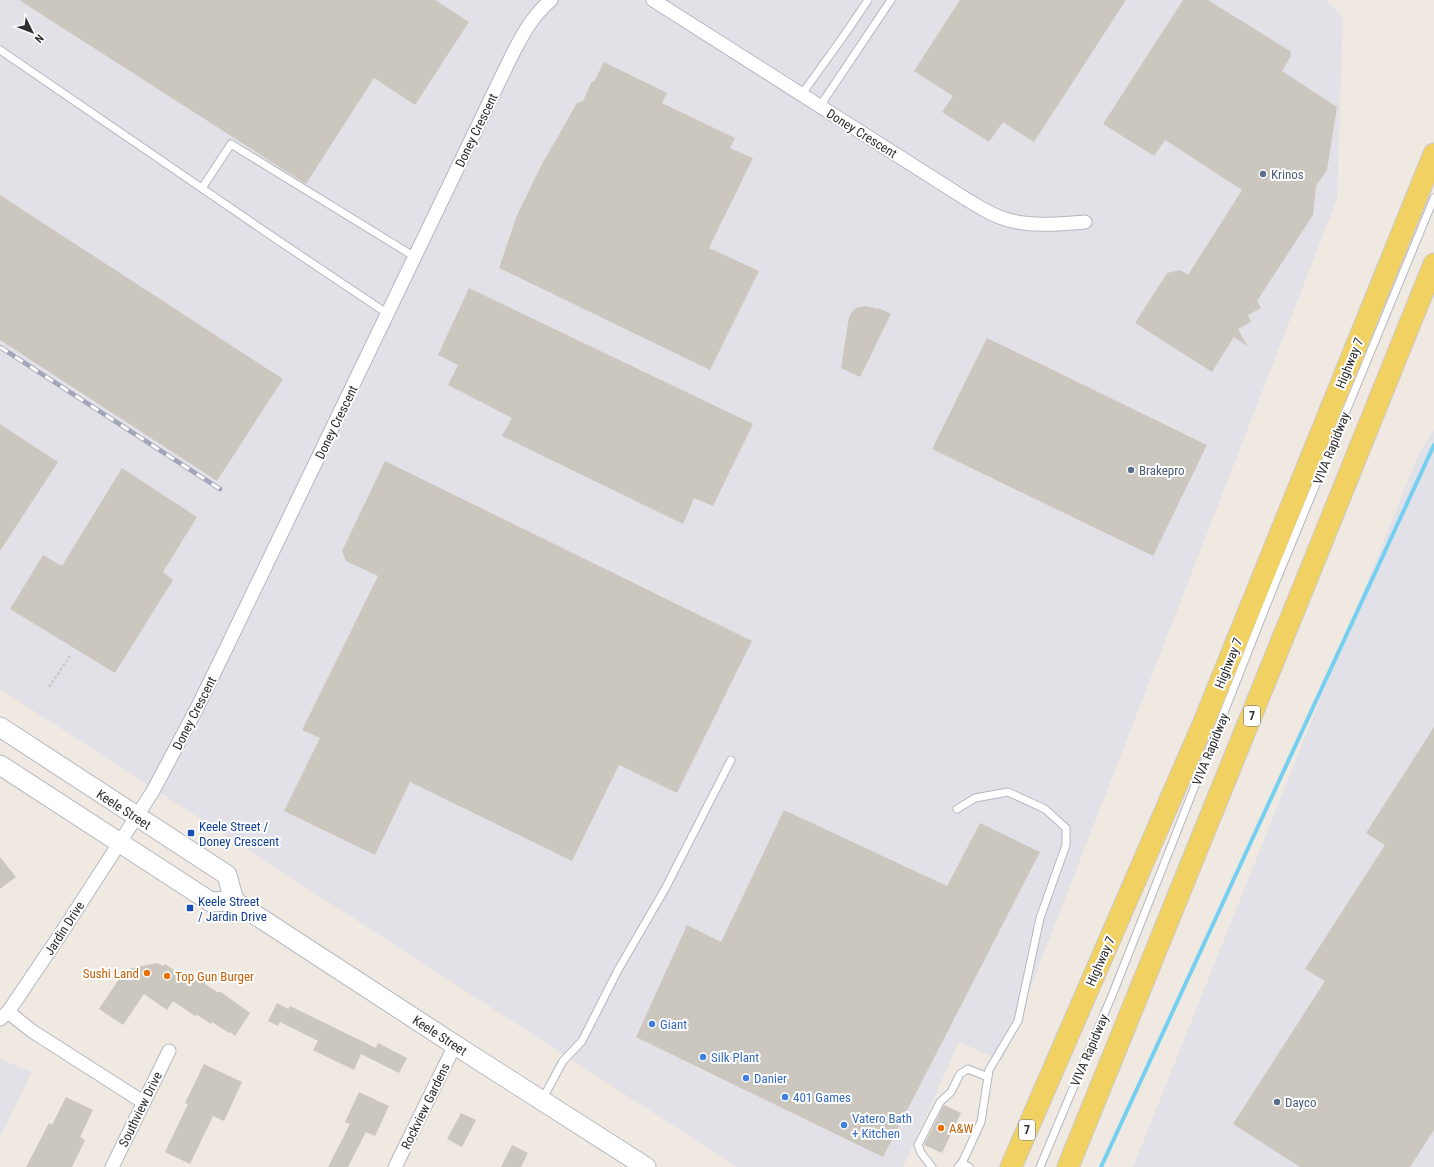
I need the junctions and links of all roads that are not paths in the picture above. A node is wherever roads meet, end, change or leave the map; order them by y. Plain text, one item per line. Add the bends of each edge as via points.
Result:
1 (551, 0) edge
2 (653, 0) edge
3 (868, 0) edge
4 (891, 0) edge
5 (0, 50) edge
6 (802, 94) junction
7 (820, 106) junction
8 (1434, 154) edge
9 (202, 188) junction
10 (1434, 198) edge
11 (1085, 222) dead end
12 (415, 257) junction
13 (1434, 264) edge
14 (388, 314) junction
15 (0, 727) edge
16 (730, 760) dead end
17 (0, 765) edge
18 (957, 809) dead end
19 (136, 816) junction
20 (118, 843) junction
21 (234, 901) junction
22 (4, 1015) edge
23 (455, 1045) junction
24 (169, 1051) dead end
25 (988, 1078) junction
26 (541, 1100) junction
27 (143, 1102) junction
28 (960, 1165) edge
29 (112, 1167) edge
30 (395, 1167) edge
31 (646, 1167) edge
32 (932, 1167) edge
33 (970, 1167) edge
34 (1011, 1167) edge
35 (1040, 1167) edge
36 (1068, 1167) edge

1 - 12 street, Doney Crescent via 540,10 524,33
2 - 6 street, Doney Crescent
3 - 6 lane
4 - 7 lane
5 - 9 lane
6 - 7 street, Doney Crescent
7 - 11 street, Doney Crescent via 966,199 1005,219 1045,224
8 - 34 main road, Highway 7 / 7 via 1204,722
9 - 12 lane via 231,144
9 - 14 lane
10 - 35 lane, VIVA Rapidway via 1274,586 1113,993
12 - 14 street, Doney Crescent
13 - 36 main road, 7
14 - 19 street, Doney Crescent via 198,706 153,791
15 - 19 main road, Keele Street
16 - 26 lane via 665,889 618,970 582,1041 563,1061
17 - 20 main road
18 - 25 lane via 975,798 1008,792 1045,809 1066,828 1066,844 1040,918 1018,1021 989,1070
19 - 20 street, Doney Crescent
19 - 21 main road, Keele Street via 227,875
20 - 21 main road via 211,902
20 - 22 street, Jardin Drive via 62,932
21 - 23 main road, Keele Street
22 - 27 street, Jardin Drive
23 - 26 main road, Keele Street
23 - 30 street, Rockview Gardens
24 - 27 street, Southview Drive
25 - 28 lane via 981,1122
25 - 32 lane via 968,1069 960,1074 951,1092 940,1102 918,1145
26 - 31 main road, Keele Street
27 - 29 street, Southview Drive
28 - 33 lane

